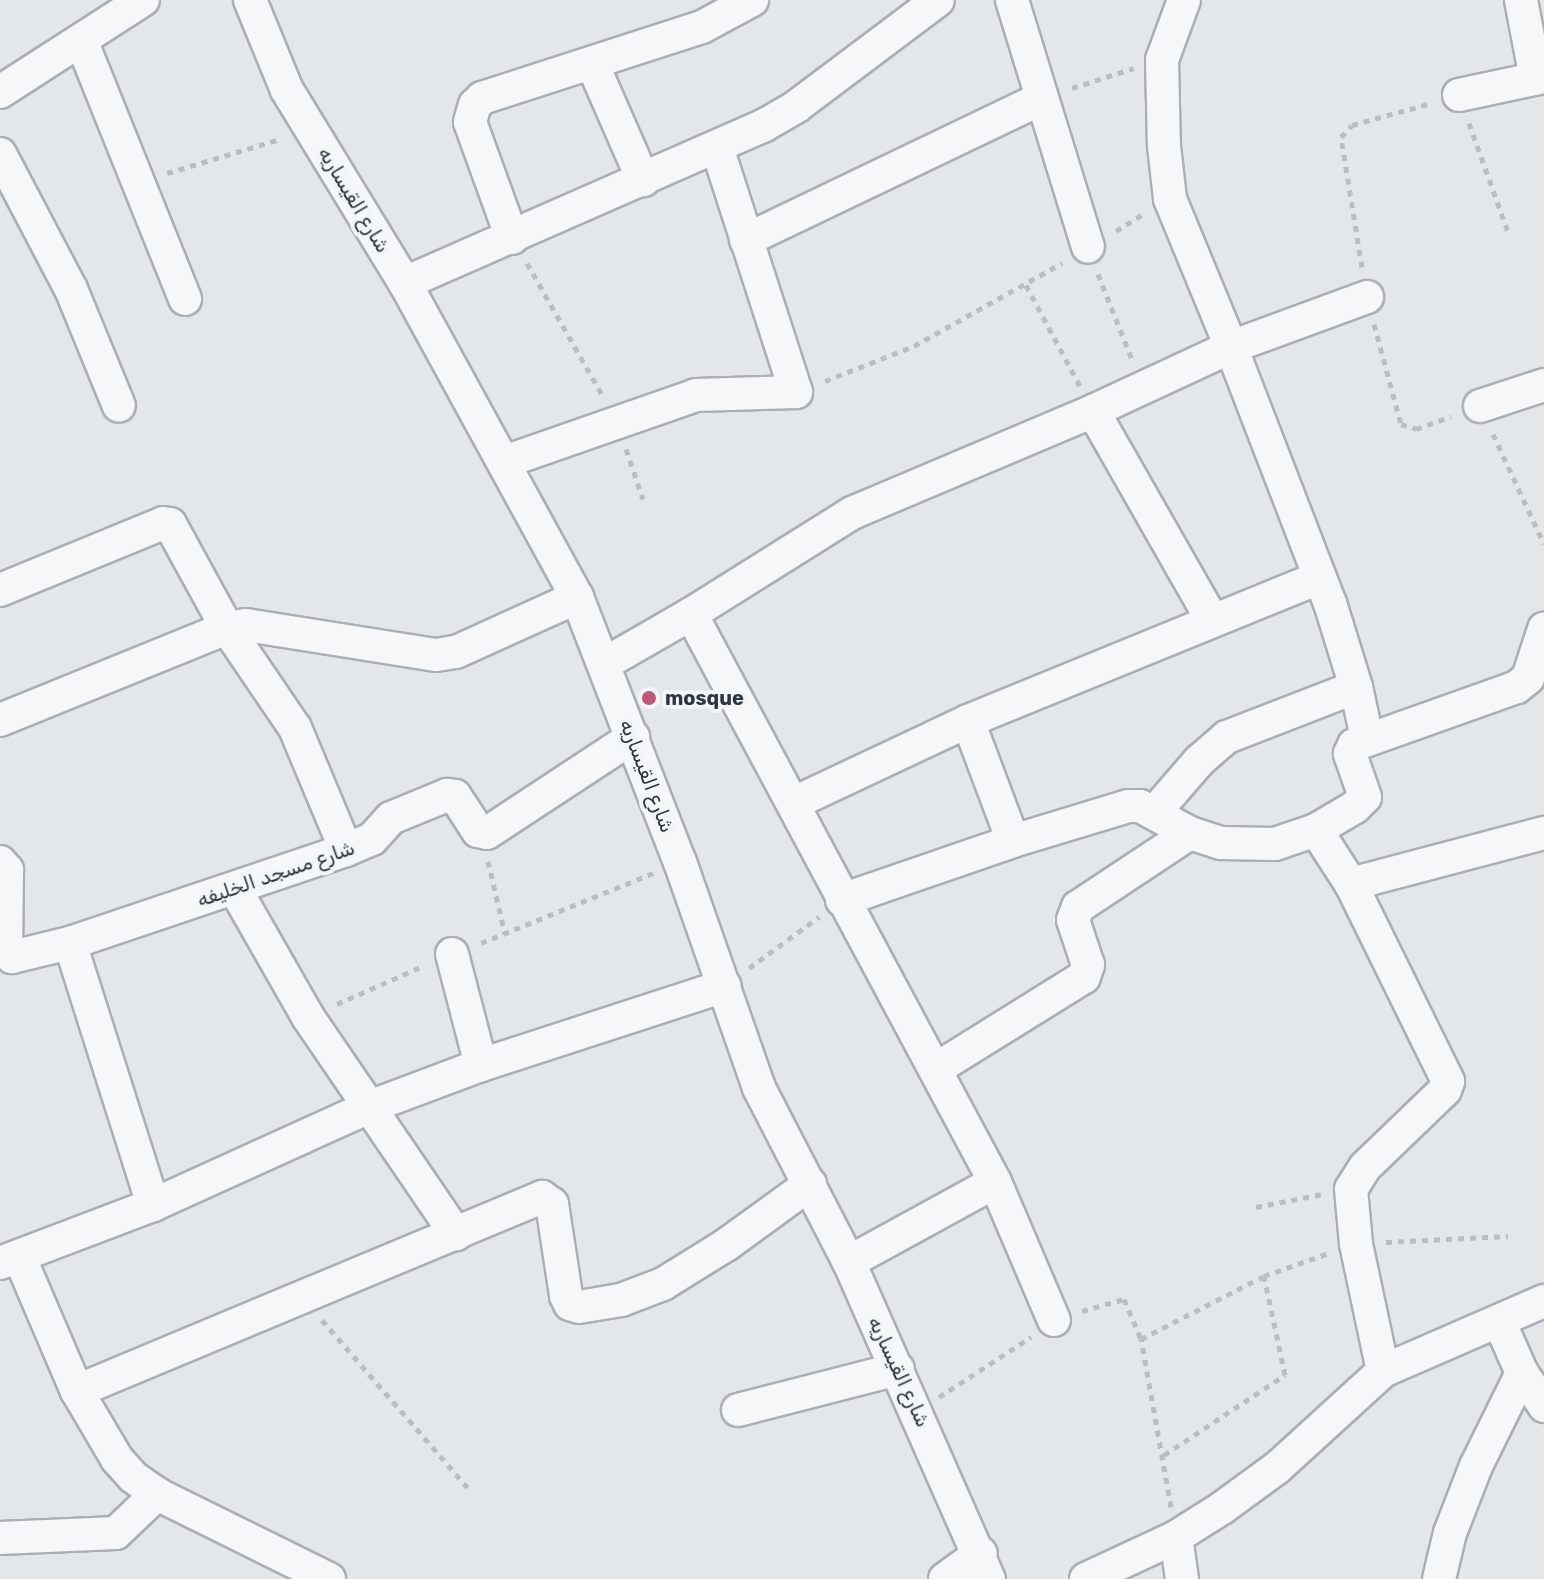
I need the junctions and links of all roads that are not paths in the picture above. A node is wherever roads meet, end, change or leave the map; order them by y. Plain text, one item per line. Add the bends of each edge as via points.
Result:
1 (143, 0) edge
2 (250, 0) edge
3 (752, 0) edge
4 (938, 0) edge
5 (1012, 0) edge
6 (1184, 0) edge
7 (1521, 0) edge
8 (81, 40) junction
9 (592, 63) junction
10 (1540, 78) edge
11 (0, 92) edge
12 (1459, 95) road end
13 (1040, 99) junction
14 (717, 148) junction
15 (0, 154) edge
16 (643, 180) junction
17 (512, 238) junction
18 (746, 240) junction
19 (1088, 247) road end
20 (405, 283) junction
21 (1367, 297) road end
22 (185, 299) dead end
23 (1231, 347) junction
24 (1544, 385) edge
25 (119, 406) dead end
26 (1480, 406) road end
27 (1093, 411) junction
28 (504, 462) junction
29 (1320, 577) junction
30 (0, 590) edge
31 (577, 597) junction
32 (691, 614) junction
33 (1212, 620) junction
34 (227, 628) junction
35 (1544, 629) edge
36 (604, 664) junction
37 (1356, 687) junction
38 (0, 720) edge
39 (968, 721) junction
40 (633, 737) junction
41 (1367, 738) junction
42 (794, 803) junction
43 (1155, 812) junction
44 (1316, 830) junction
45 (1190, 833) junction
46 (1544, 833) edge
47 (1013, 841) junction
48 (346, 850) junction
49 (0, 862) edge
50 (1351, 884) junction
51 (235, 889) junction
52 (842, 900) junction
53 (70, 943) junction
54 (452, 954) road end
55 (724, 986) junction
56 (481, 1065) junction
57 (936, 1069) junction
58 (369, 1107) junction
59 (995, 1182) junction
60 (810, 1184) junction
61 (153, 1205) junction
62 (456, 1234) junction
63 (9, 1260) edge
64 (849, 1262) junction
65 (1544, 1301) edge
66 (1054, 1320) road end
67 (1499, 1321) junction
68 (898, 1369) junction
69 (1383, 1371) junction
70 (1522, 1373) junction
71 (77, 1391) junction
72 (1544, 1406) edge
73 (738, 1410) dead end
74 (157, 1494) junction
75 (1176, 1537) junction
76 (0, 1538) edge
77 (276, 1566) edge
78 (985, 1566) edge
79 (329, 1579) edge
80 (945, 1579) edge
81 (1086, 1579) edge
82 (1182, 1579) edge
83 (1439, 1579) edge

1 - 8 street
2 - 20 street, شارع القيساريه via 276,70
3 - 9 street via 702,27
4 - 14 street via 797,106
5 - 13 street
6 - 23 street via 1162,60 1170,199
7 - 10 street
8 - 11 street
8 - 22 street
9 - 16 street
9 - 17 street via 491,94 475,105 470,122
10 - 12 street
13 - 18 street
13 - 19 street
14 - 16 street
14 - 18 street
15 - 25 street via 71,289
16 - 17 street
17 - 20 street
18 - 28 street via 796,392 696,395
20 - 28 street, شارع القيساريه
21 - 23 street
23 - 27 street
23 - 29 street
24 - 26 street
27 - 32 street via 852,513
27 - 33 street
28 - 31 street, شارع القيساريه
29 - 33 street
29 - 37 street
30 - 34 street via 163,523 176,531
31 - 34 street via 456,652 436,655 246,625
31 - 36 street, شارع القيساريه
32 - 36 street
32 - 42 street
33 - 39 street
34 - 38 street
34 - 48 street via 295,728
35 - 41 street via 1528,678 1517,687
36 - 40 street, شارع القيساريه
37 - 41 street
37 - 43 street via 1227,737
39 - 42 street
39 - 47 street
40 - 48 street, شارع مسجد الخليفه via 492,831 482,833 452,795 391,818 372,839
40 - 55 street, شارع القيساريه
41 - 44 street via 1350,754 1365,797
42 - 52 street
43 - 45 street
43 - 47 street via 1128,806
44 - 45 street via 1260,845 1221,843
44 - 50 street
45 - 57 street via 1078,907 1073,920 1088,965 1084,977
46 - 50 street
47 - 52 street
48 - 51 street, شارع مسجد الخليفه
49 - 53 street, شارع مسجد الخليفه via 7,870 8,955
50 - 69 street via 1448,1081 1445,1090 1365,1167 1351,1189 1356,1244
51 - 53 street, شارع مسجد الخليفه
51 - 58 street via 308,1017
52 - 57 street
53 - 61 street
54 - 56 street
55 - 56 street
55 - 60 street, شارع القيساريه via 759,1088
56 - 58 street
57 - 59 street
58 - 61 street
58 - 62 street
59 - 64 street
59 - 66 street
60 - 62 street via 663,1284 621,1300 579,1307 566,1296 552,1204 546,1197
60 - 64 street, شارع القيساريه
61 - 63 street
62 - 71 street
63 - 71 street
64 - 68 street, شارع القيساريه
65 - 67 street
67 - 69 street
67 - 70 street
68 - 73 street
68 - 78 street, شارع القيساريه
69 - 75 street via 1278,1467
70 - 72 street
70 - 83 street via 1476,1466
71 - 74 street via 117,1459
74 - 76 street via 116,1533
74 - 77 street
75 - 81 street
75 - 82 street
77 - 79 street
78 - 80 street

